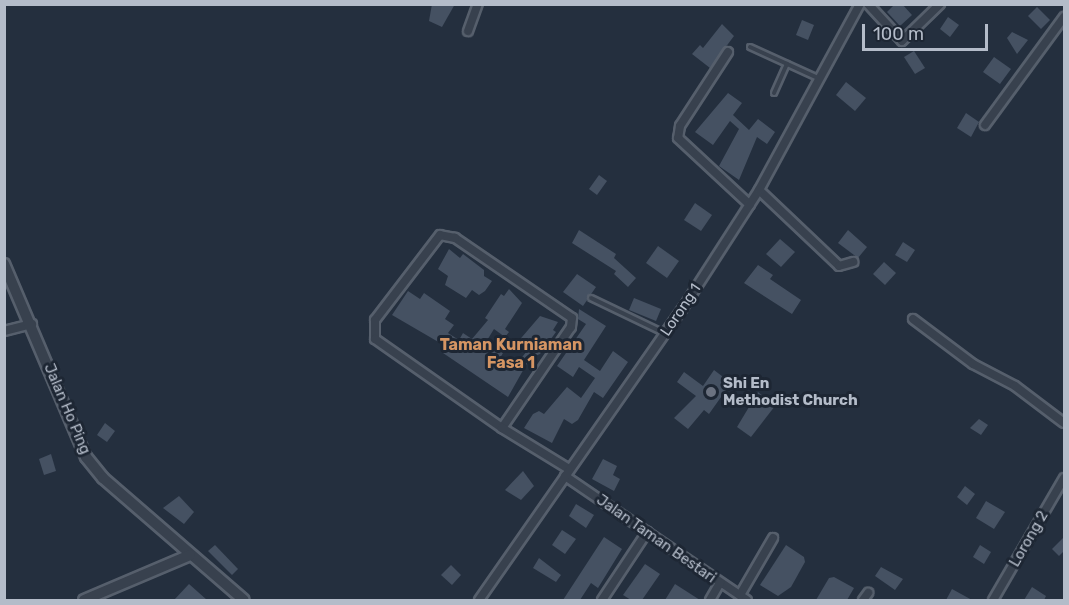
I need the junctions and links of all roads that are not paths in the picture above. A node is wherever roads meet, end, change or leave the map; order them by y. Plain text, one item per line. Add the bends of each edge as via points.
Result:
1 (478, 4) edge
2 (860, 4) edge
3 (868, 4) edge
4 (940, 4) edge
5 (1065, 17) edge
6 (468, 31) dead end
7 (750, 47) dead end
8 (728, 52) dead end
9 (787, 64) junction
10 (818, 78) junction
11 (774, 93) dead end
12 (985, 125) dead end
13 (759, 190) junction
14 (750, 205) junction
15 (853, 262) dead end
16 (4, 264) edge
17 (591, 298) dead end
18 (913, 319) dead end
19 (32, 324) junction
20 (4, 332) edge
21 (665, 334) junction
22 (1065, 423) edge
23 (502, 428) junction
24 (567, 473) junction
25 (1065, 478) edge
26 (647, 532) junction
27 (773, 538) dead end
28 (190, 555) junction
29 (720, 583) junction
30 (743, 598) edge
31 (84, 600) edge
32 (244, 600) edge
33 (478, 600) edge
34 (602, 600) edge
35 (710, 600) edge
36 (993, 600) edge

1 - 6 street
2 - 10 street, Lorong 1
3 - 4 street via 902,41
5 - 12 street
7 - 9 lane
8 - 14 street via 680,126 678,138
9 - 10 lane
9 - 11 lane
10 - 13 street, Lorong 1
13 - 14 street, Lorong 1
13 - 15 street via 839,266
14 - 21 street, Lorong 1
16 - 19 street, Jalan Ho Ping
17 - 21 lane
18 - 22 street via 973,364 1015,387
19 - 20 street
19 - 28 street, Jalan Ho Ping via 86,457 103,478
21 - 24 street, Lorong 1
23 - 23 street, Jalan Taman Bestari via 378,343 373,334 375,320 440,235 455,238 572,318 571,327
23 - 24 street, Jalan Taman Bestari
24 - 26 street, Jalan Taman Bestari
24 - 33 street, Lorong 1
25 - 36 street, Lorong 2
26 - 29 street, Jalan Taman Bestari
26 - 34 street
27 - 30 street
28 - 31 street
28 - 32 street, Jalan Ho Ping
29 - 30 street, Jalan Taman Bestari
29 - 35 street

